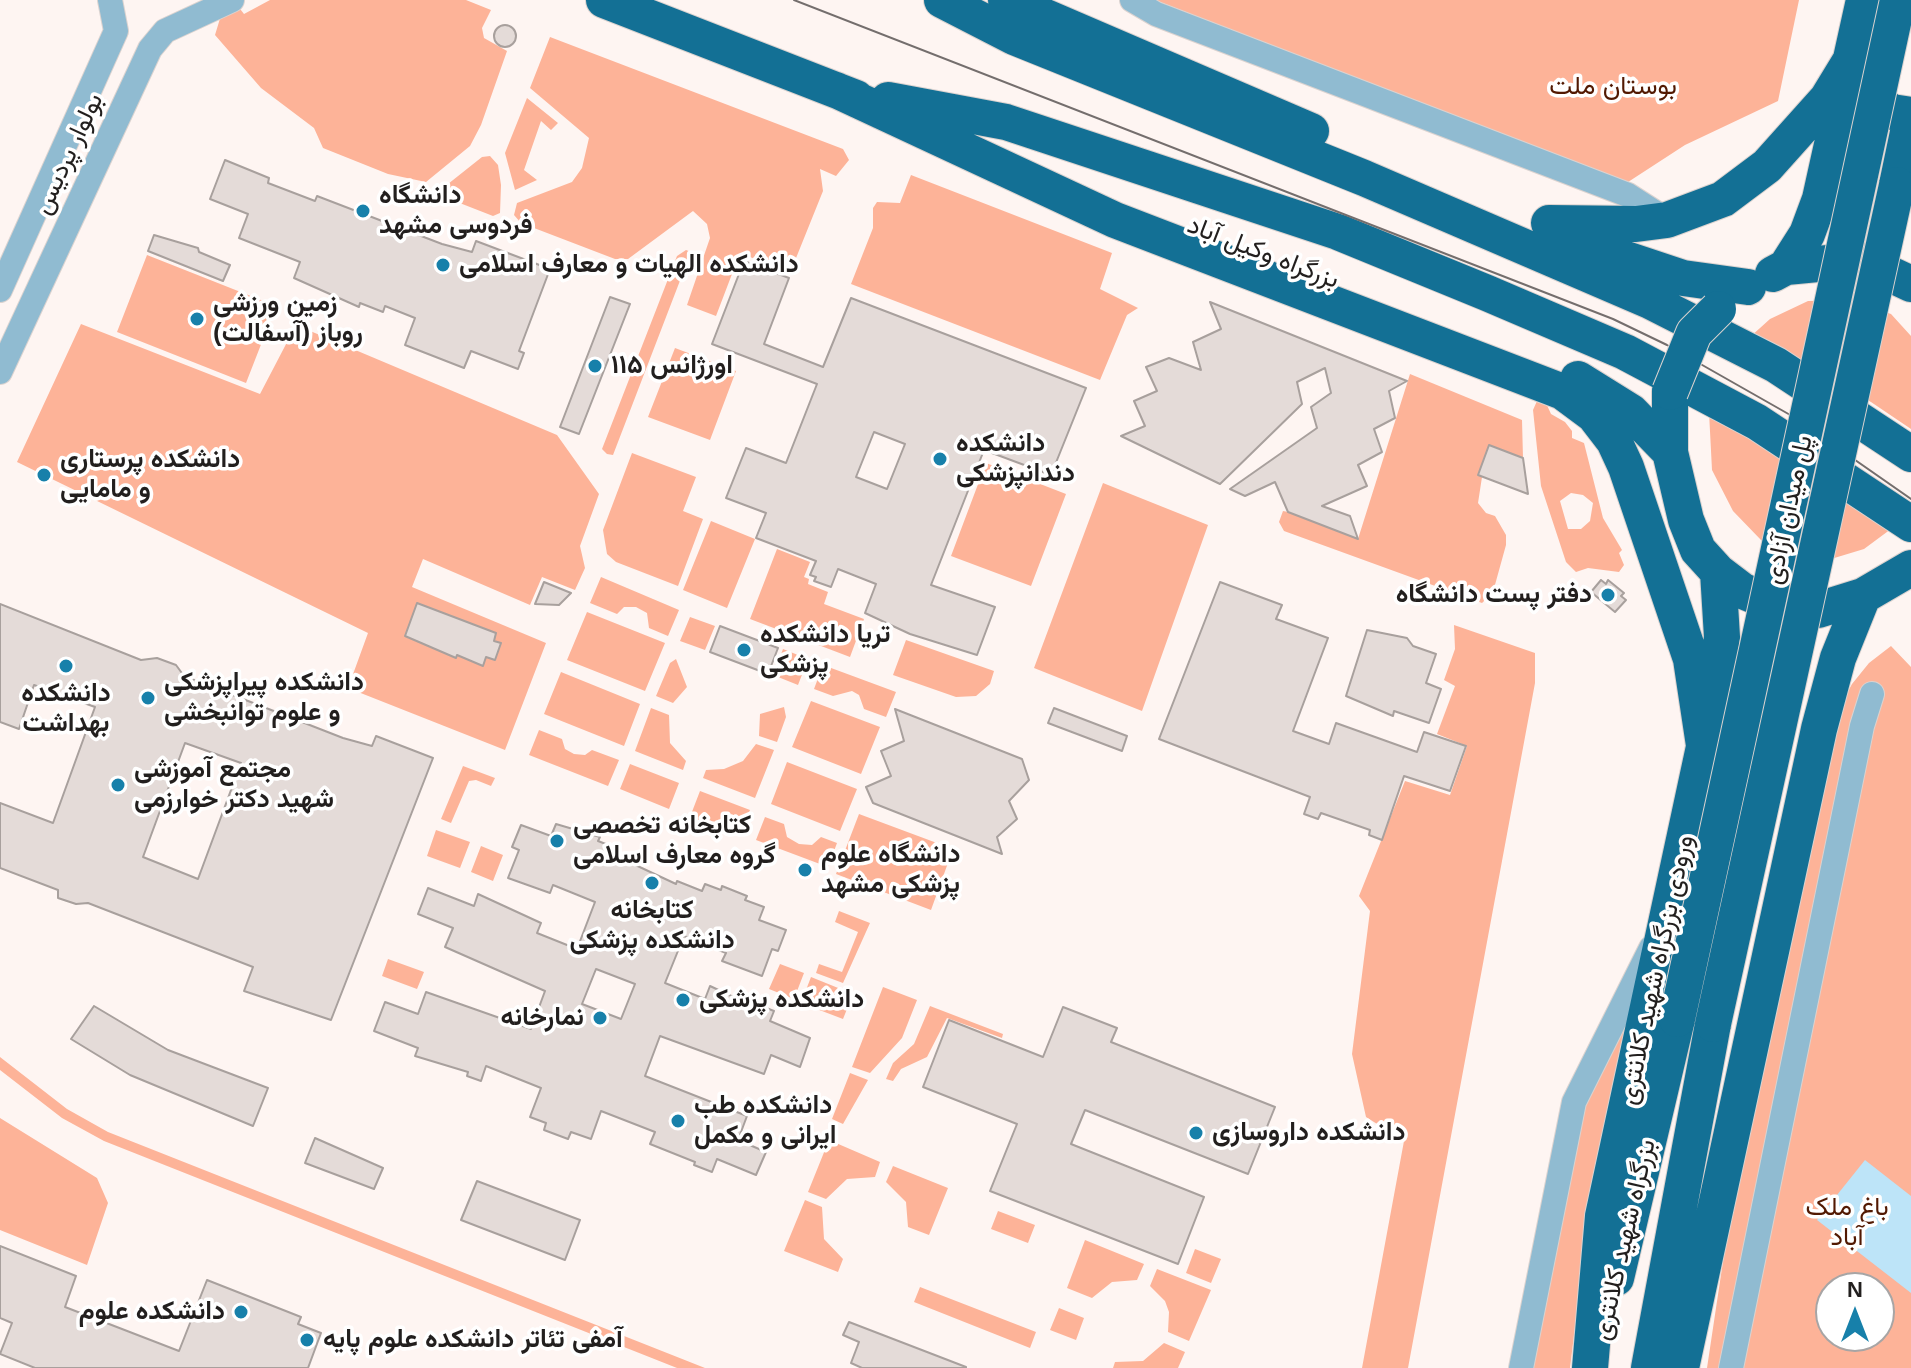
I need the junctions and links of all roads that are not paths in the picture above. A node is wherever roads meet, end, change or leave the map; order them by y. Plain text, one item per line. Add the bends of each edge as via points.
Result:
1 (110, 0) edge
2 (232, 0) edge
3 (604, 0) edge
4 (942, 0) edge
5 (1006, 0) edge
6 (1132, 0) edge
7 (1864, 0) edge
8 (1898, 0) edge
9 (1852, 58) junction
10 (836, 90) junction
11 (1911, 117) edge
12 (1667, 220) junction
13 (1521, 223) junction
14 (1786, 267) junction
15 (1911, 284) edge
16 (1748, 287) junction
17 (0, 290) edge
18 (0, 372) edge
19 (1670, 452) junction
20 (1911, 454) edge
21 (1911, 524) edge
22 (1718, 572) junction
23 (1893, 585) edge
24 (1872, 694) dead end
25 (1713, 705) junction
26 (1819, 729) junction
27 (1705, 752) junction
28 (1670, 914) junction
29 (1677, 1019) joint
30 (1713, 1024) joint
31 (1521, 1368) edge
32 (1592, 1368) edge
33 (1649, 1368) edge
34 (1681, 1368) edge
35 (1731, 1368) edge

1 - 17 street, بولوار پردیس via 116,31
2 - 18 street, بولوار پردیس via 165,31 150,49
3 - 10 highway, بزرگراه وکیل آباد
4 - 20 highway via 1014,37 1650,301 1776,365
5 - 13 highway
6 - 12 street via 1156,14 1628,195
7 - 9 highway
8 - 29 highway, پل میدان آزادی, bridge
9 - 11 highway via 1858,81 1872,100
9 - 12 highway via 1827,99 1767,166 1723,199
9 - 14 highway via 1820,199 1807,234
10 - 19 highway, بزرگراه وکیل آباد via 1558,367 1631,412
10 - 21 highway, بزرگراه وکیل آباد via 1006,122 1323,227 1625,352 1757,422
10 - 27 highway via 1115,220 1563,392 1594,415 1626,467 1691,659
11 - 30 highway, پل میدان آزادی, bridge
12 - 13 highway
13 - 16 highway via 1683,278
14 - 15 highway via 1860,260
14 - 16 highway
16 - 19 highway, bridge via 1694,333 1670,392
19 - 22 highway via 1686,520 1698,550
22 - 23 highway via 1743,591 1784,608 1818,610
22 - 25 highway, ورودی بزرگراه شهید کلانتری via 1722,637
23 - 26 highway via 1838,658
24 - 35 street
25 - 26 highway via 1745,685 1771,684 1798,699
25 - 27 highway, ورودی بزرگراه شهید کلانتری
26 - 34 highway
27 - 28 highway, ورودی بزرگراه شهید کلانتری
28 - 31 street via 1574,1102
28 - 32 highway, ورودی بزرگراه شهید کلانتری via 1603,1216
29 - 32 highway, بزرگراه شهید کلانتری
30 - 33 highway, بزرگراه شهید کلانتری

